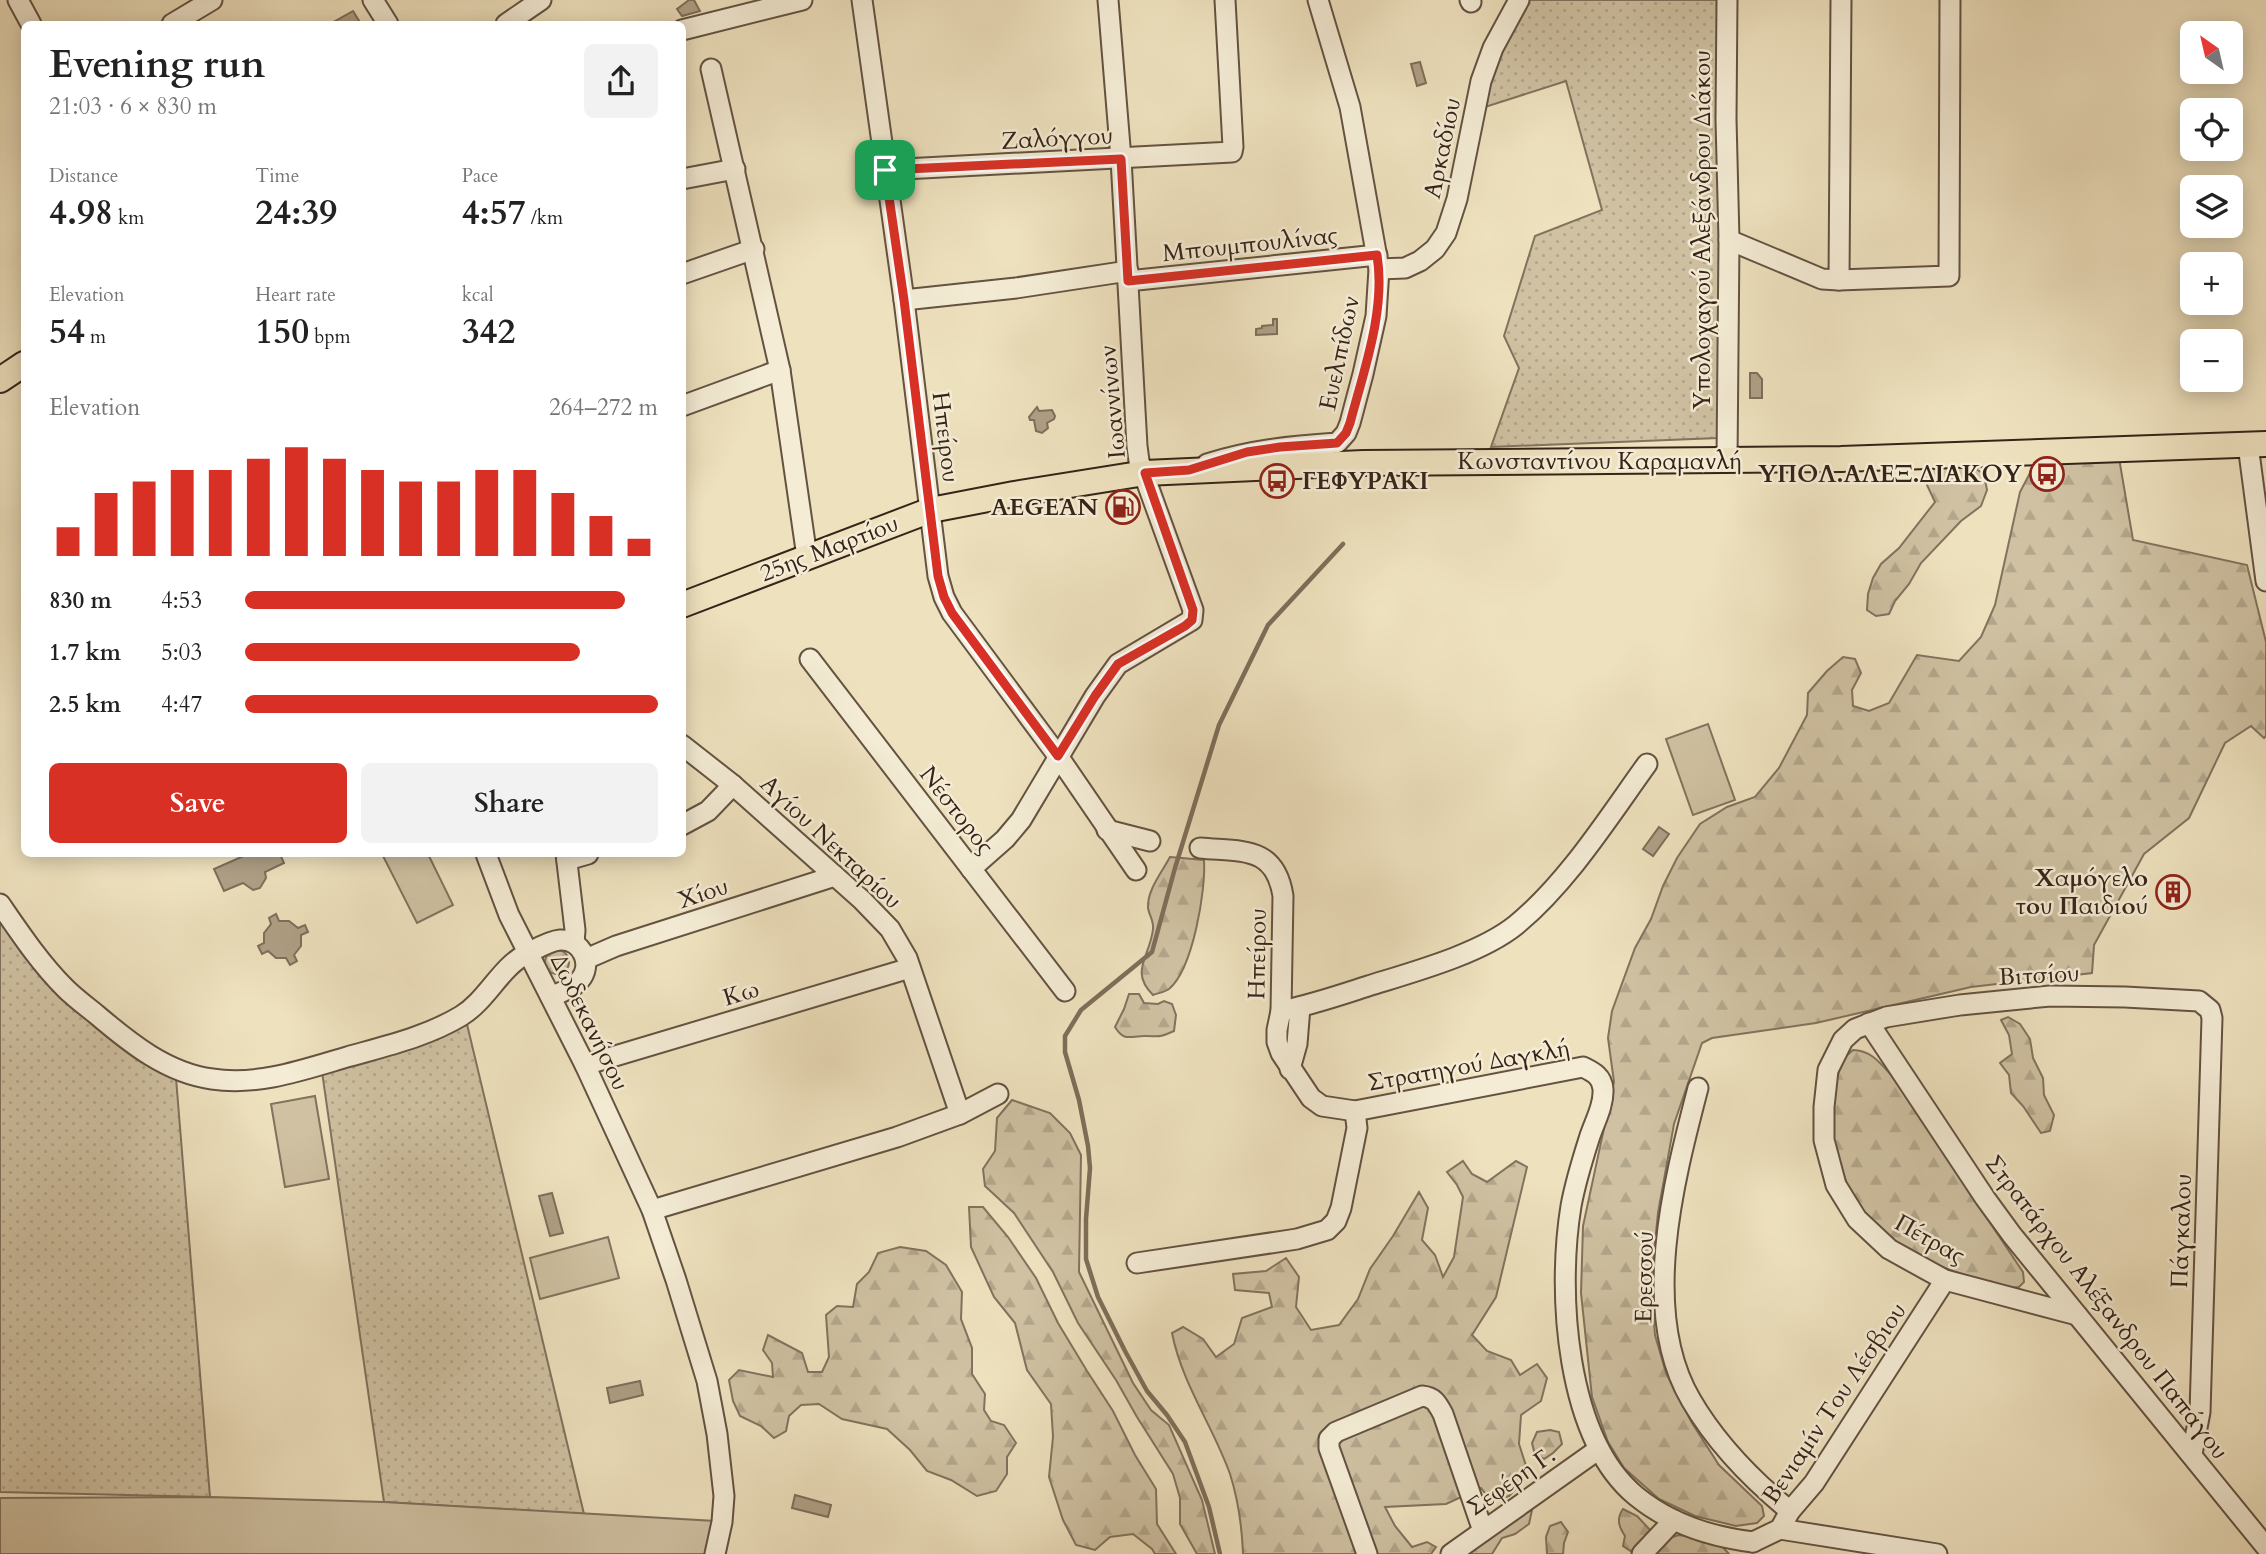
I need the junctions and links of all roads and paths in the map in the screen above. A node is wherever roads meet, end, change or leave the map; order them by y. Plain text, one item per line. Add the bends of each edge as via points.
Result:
1 (18, 0) edge
2 (212, 0) edge
3 (373, 0) edge
4 (541, 0) edge
5 (802, 0) edge
6 (862, 0) edge
7 (1108, 0) edge
8 (1225, 0) edge
9 (1318, 0) edge
10 (1519, 0) edge
11 (1727, 0) edge
12 (1841, 0) edge
13 (1950, 0) edge
14 (29, 21) edge
15 (177, 21) edge
16 (386, 21) edge
17 (510, 21) edge
18 (686, 29) edge
19 (711, 69) dead end
20 (1121, 159) junction
21 (735, 169) junction
22 (885, 170) junction
23 (686, 177) edge
24 (1729, 240) junction
25 (754, 249) junction
26 (1378, 262) junction
27 (686, 273) edge
28 (1128, 276) junction
29 (1839, 280) junction
30 (904, 300) junction
31 (780, 370) junction
32 (686, 405) edge
33 (2257, 445) edge
34 (1727, 460) junction
35 (1312, 465) joint
36 (1189, 470) junction
37 (1145, 473) junction
38 (931, 510) junction
39 (807, 557) junction
40 (2266, 581) edge
41 (686, 603) edge
42 (810, 659) dead end
43 (686, 748) edge
44 (1058, 756) junction
45 (1647, 764) dead end
46 (733, 785) junction
47 (686, 823) edge
48 (1107, 830) junction
49 (1150, 841) dead end
50 (1200, 848) dead end
51 (487, 857) edge
52 (567, 857) edge
53 (971, 869) junction
54 (1136, 870) dead end
55 (835, 876) junction
56 (0, 904) edge
57 (573, 943) junction
58 (528, 953) junction
59 (586, 959) junction
60 (910, 968) junction
61 (1065, 991) dead end
62 (551, 996) junction
63 (1291, 1009) junction
64 (2210, 1010) joint
65 (1870, 1023) junction
66 (585, 1065) junction
67 (1698, 1088) dead end
68 (998, 1094) dead end
69 (1322, 1106) joint
70 (1355, 1111) junction
71 (960, 1114) junction
72 (652, 1210) junction
73 (1137, 1263) dead end
74 (1945, 1280) junction
75 (2077, 1315) junction
76 (1599, 1449) junction
77 (2192, 1454) junction
78 (1790, 1511) junction
79 (1674, 1520) junction
80 (1780, 1528) junction
81 (1483, 1531) junction
82 (2264, 1544) edge
83 (1752, 1548) edge
84 (715, 1554) edge
85 (1367, 1554) edge
86 (1451, 1554) edge
87 (1642, 1554) edge
88 (1937, 1554) edge

1 - 14 street
2 - 15 street
3 - 16 street
4 - 17 street
5 - 18 street
6 - 22 street, Ηπείρου
7 - 20 street, Ιωαννίνων
8 - 20 street, Ζαλόγγου via 1232,152
9 - 26 street, Ευελπίδων via 1350,107
10 - 26 street, Αρκαδίου via 1481,81 1446,233 1435,249 1405,268
11 - 24 street, Υπολοχαγού Αλεξάνδρου Διάκου
12 - 29 street
13 - 29 street via 1949,276
19 - 21 street
20 - 22 street, Ζαλόγγου
20 - 28 street, Ιωαννίνων
21 - 23 street
21 - 25 street
22 - 30 street, Ηπείρου
24 - 29 street via 1822,279
24 - 34 street, Υπολοχαγού Αλεξάνδρου Διάκου
25 - 27 street
25 - 31 street
26 - 28 street, Μπουμπουλίνας
26 - 36 street, Ευελπίδων via 1376,316 1363,374 1350,423 1337,443 1247,452
28 - 30 street, Μπουμπουλίνας
28 - 37 street, Ιωαννίνων via 1137,446
30 - 38 street, Ηπείρου
31 - 32 street
31 - 39 street
33 - 34 main road, Κωνσταντίνου Καραμανλή
33 - 40 street
34 - 35 main road, Κωνσταντίνου Καραμανλή
35 - 36 main road, 25ης Μαρτίου
36 - 37 main road, 25ης Μαρτίου
37 - 38 main road, 25ης Μαρτίου
37 - 44 street, Ιωαννίνων via 1193,610 1192,620 1118,664
38 - 39 main road, 25ης Μαρτίου
38 - 44 street, Ηπείρου via 938,576 952,613
39 - 41 main road, 25ης Μαρτίου
42 - 53 street, Νέστορος
43 - 46 street, Αγίου Νεκταρίου
44 - 48 street, Ηπείρου
44 - 53 street, Ιωαννίνων via 1015,828
45 - 63 street via 1589,844 1541,902 1514,926 1457,956
46 - 47 street via 708,811
46 - 55 street, Αγίου Νεκταρίου
48 - 49 street
48 - 54 street, Ηπείρου
50 - 63 street, Ηπείρου via 1251,852 1264,858 1280,879
51 - 58 street, Δωδεκανήσου
52 - 57 street
53 - 61 street, Νέστορος
55 - 59 street, Χίου
55 - 60 street, Αγίου Νεκταρίου via 890,929
56 - 58 street via 66,989 127,1040 160,1061 211,1079 259,1079 293,1073 434,1031 472,1008
57 - 58 street via 557,940
57 - 59 street
58 - 62 street, Δωδεκανήσου
59 - 62 street via 580,980
60 - 66 street, Κω
60 - 71 street, Αγίου Νεκταρίου
62 - 66 street, Δωδεκανήσου
63 - 69 street, Ηπείρου via 1277,1030 1277,1042 1302,1088
64 - 65 street, Βιτσίου via 2199,1001 2050,996 1960,1005
64 - 77 street, Πάγκαλου via 2200,1412
65 - 74 street, Πέτρας via 1843,1040 1828,1070 1824,1140 1836,1185 1857,1219 1889,1249
65 - 75 street, Στρατάρχου Αλέξανδρου Παπάγου via 2011,1235
66 - 72 street, Δωδεκανήσου
67 - 78 street, Ερεσσού via 1668,1228 1667,1334 1689,1398 1714,1434 1738,1464
68 - 71 street
69 - 70 street, Στρατηγού Δαγκλή
70 - 73 street via 1357,1128 1341,1208 1327,1230 1297,1239
70 - 76 street, Στρατηγού Δαγκλή via 1583,1067 1601,1079 1602,1101 1579,1171 1566,1242 1569,1349 1578,1394
71 - 72 street
72 - 84 street, Δωδεκανήσου via 712,1408 724,1496
74 - 75 street, Πέτρας
74 - 78 street, Βενιαμίν Του Λέσβιου via 1814,1483
75 - 77 street, Στρατάρχου Αλέξανδρου Παπάγου
76 - 79 street, Στρατηγού Δαγκλή via 1635,1496
76 - 81 street, Σεφέρη Γ.
77 - 82 street, Στρατάρχου Αλέξανδρου Παπάγου
78 - 80 street, Βενιαμίν Του Λέσβιου
79 - 83 street, Στρατηγού Δαγκλή
79 - 87 street
80 - 83 street, Βενιαμίν Του Λέσβιου
80 - 88 street
81 - 85 street via 1443,1414 1430,1396 1422,1396 1329,1439
81 - 86 street, Σεφέρη Γ.

